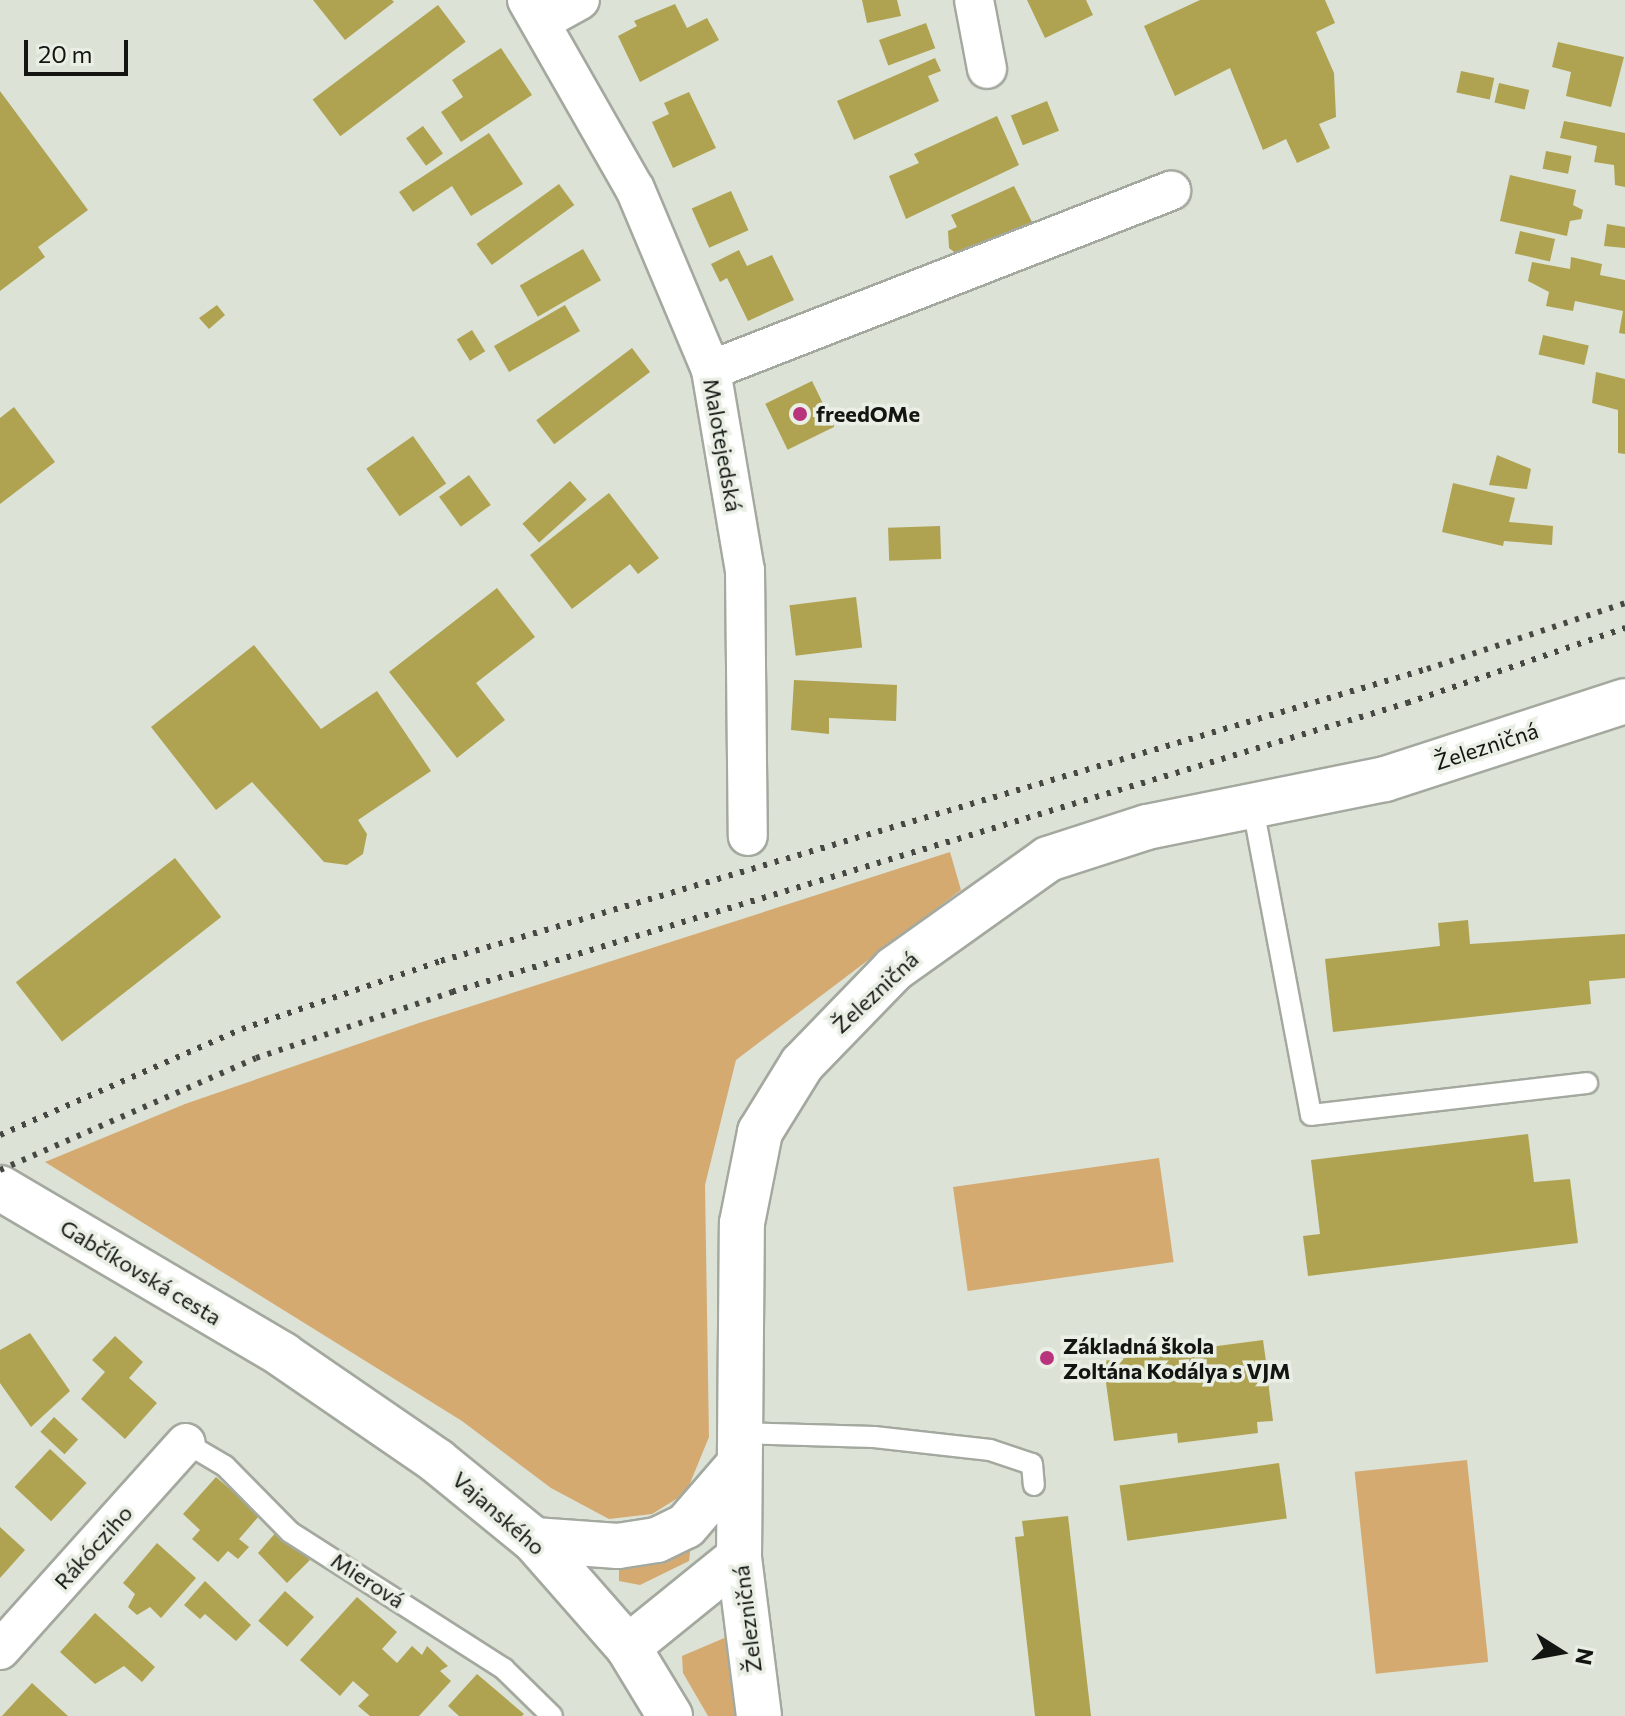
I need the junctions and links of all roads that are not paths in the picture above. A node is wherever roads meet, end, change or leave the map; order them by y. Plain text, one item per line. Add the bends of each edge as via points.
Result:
1 (580, 0) edge
2 (974, 0) edge
3 (535, 10) edge
4 (987, 69) dead end
5 (1171, 191) dead end
6 (711, 370) junction
7 (1625, 701) edge
8 (1253, 808) junction
9 (748, 836) dead end
10 (1587, 1083) dead end
11 (0, 1188) edge
12 (283, 1355) joint
13 (186, 1443) joint
14 (737, 1451) junction
15 (1034, 1485) dead end
16 (534, 1540) junction
17 (739, 1557) junction
18 (628, 1647) junction
19 (0, 1650) edge
20 (552, 1716) edge
21 (670, 1716) edge
22 (759, 1716) edge

1 - 3 street
2 - 4 street
3 - 6 street, Malotejedská via 635,189
5 - 6 street
6 - 9 street, Malotejedská via 745,570
7 - 8 street, Železničná via 1385,779
8 - 10 lane via 1311,1115
8 - 14 street, Železničná via 1147,827 1048,859 894,969 802,1064 760,1132 742,1223
11 - 12 street, Gabčíkovská cesta
12 - 16 street, Vajanského via 437,1461
13 - 19 street, Rákócziho
13 - 20 lane, Mierová via 225,1466 290,1532 504,1669
14 - 15 lane via 874,1437 990,1450 1032,1464
14 - 16 street via 686,1526 657,1540 618,1546
14 - 17 street, Železničná
16 - 18 street, Vajanského
17 - 18 street
17 - 22 street, Železničná
18 - 21 street, Vajanského

